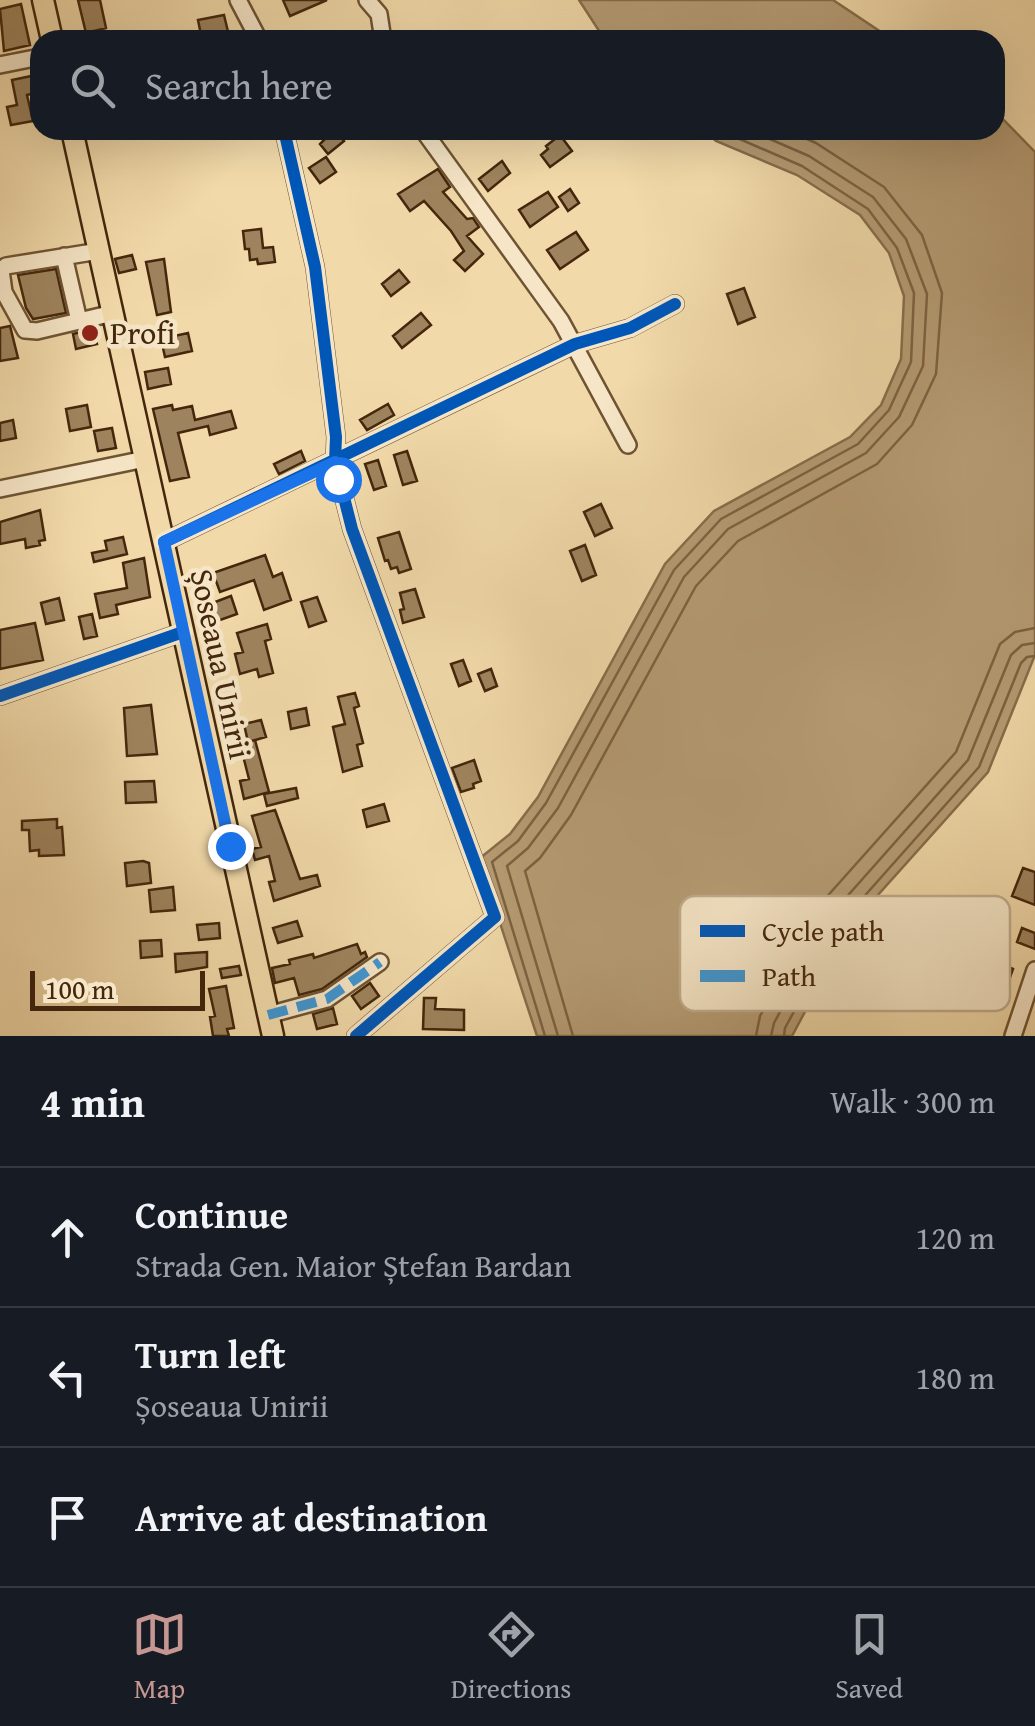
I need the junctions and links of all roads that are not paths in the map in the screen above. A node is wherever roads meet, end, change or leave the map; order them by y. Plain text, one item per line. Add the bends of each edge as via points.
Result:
1 (43, 0) edge
2 (368, 0) edge
3 (243, 1) edge
4 (50, 30) edge
5 (255, 30) edge
6 (381, 30) edge
7 (30, 59) edge
8 (0, 66) edge
9 (74, 140) edge
10 (286, 140) edge
11 (430, 140) edge
12 (99, 250) junction
13 (64, 256) junction
14 (674, 304) dead end
15 (113, 313) junction
16 (80, 321) junction
17 (575, 344) junction
18 (628, 445) dead end
19 (145, 460) junction
20 (335, 462) junction
21 (0, 489) edge
22 (164, 542) junction
23 (183, 632) junction
24 (0, 696) edge
25 (380, 962) dead end
26 (1035, 970) edge
27 (271, 1026) edge
28 (356, 1036) edge
29 (1013, 1036) edge

1 - 4 main road
2 - 6 street
3 - 5 street
7 - 8 street
9 - 12 main road, Șoseaua Unirii
10 - 20 street via 314,268
11 - 17 street
12 - 13 street
12 - 15 main road, Șoseaua Unirii
13 - 16 street
13 - 16 street via 6,266 4,292 25,330
14 - 17 street via 630,328
15 - 16 street
15 - 19 main road, Șoseaua Unirii
17 - 18 street
17 - 20 street
19 - 21 street
19 - 22 main road, Șoseaua Unirii
20 - 22 street
20 - 28 street via 352,529 495,917
22 - 23 main road, Șoseaua Unirii
23 - 24 street
23 - 27 main road, Șoseaua Unirii
25 - 27 street via 328,999
26 - 29 street

